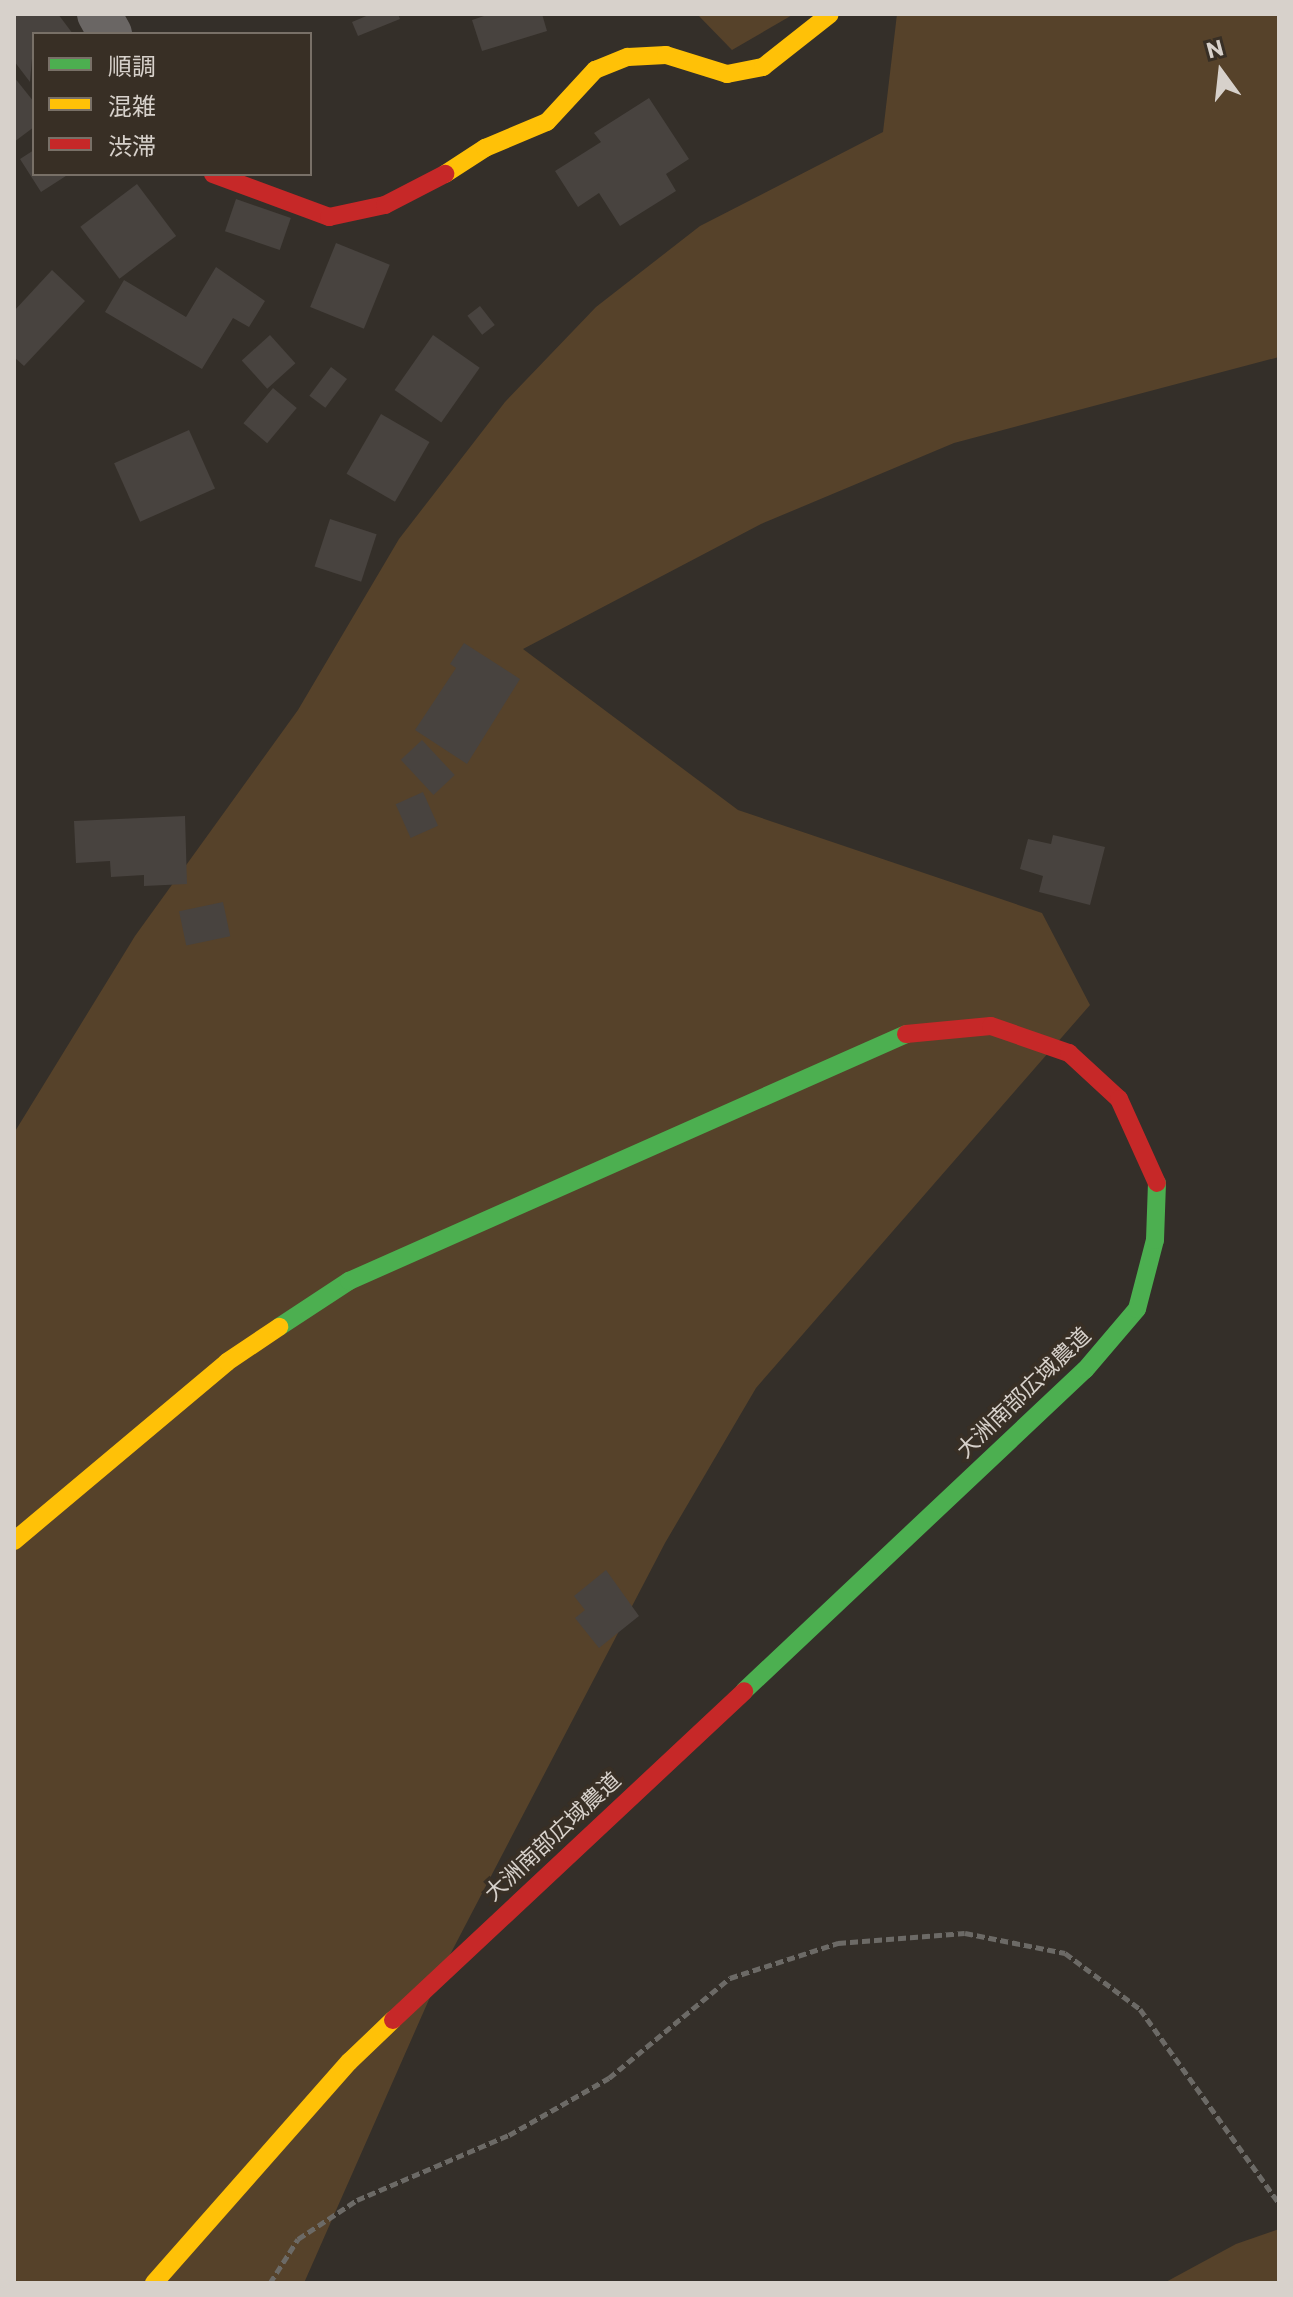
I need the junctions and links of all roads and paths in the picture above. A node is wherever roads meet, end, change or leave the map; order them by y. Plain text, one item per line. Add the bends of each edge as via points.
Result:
1 (99, 14) edge
2 (830, 14) edge
3 (109, 32) edge
4 (218, 176) edge
5 (14, 1541) edge
6 (1279, 2203) edge
7 (154, 2283) edge
8 (270, 2283) edge

1 - 3 street
2 - 4 street via 763,67 727,74 666,55 628,57 595,70 547,122 485,148 421,190 385,205 329,217
5 - 7 street, 大洲南部広域農道 via 227,1362 349,1281 907,1033 991,1026 1069,1053 1119,1099 1157,1176 1155,1240 1137,1309 1085,1370 349,2062
6 - 8 path via 1140,2009 1065,1953 965,1933 838,1943 730,1978 609,2078 509,2135 357,2200 298,2239

